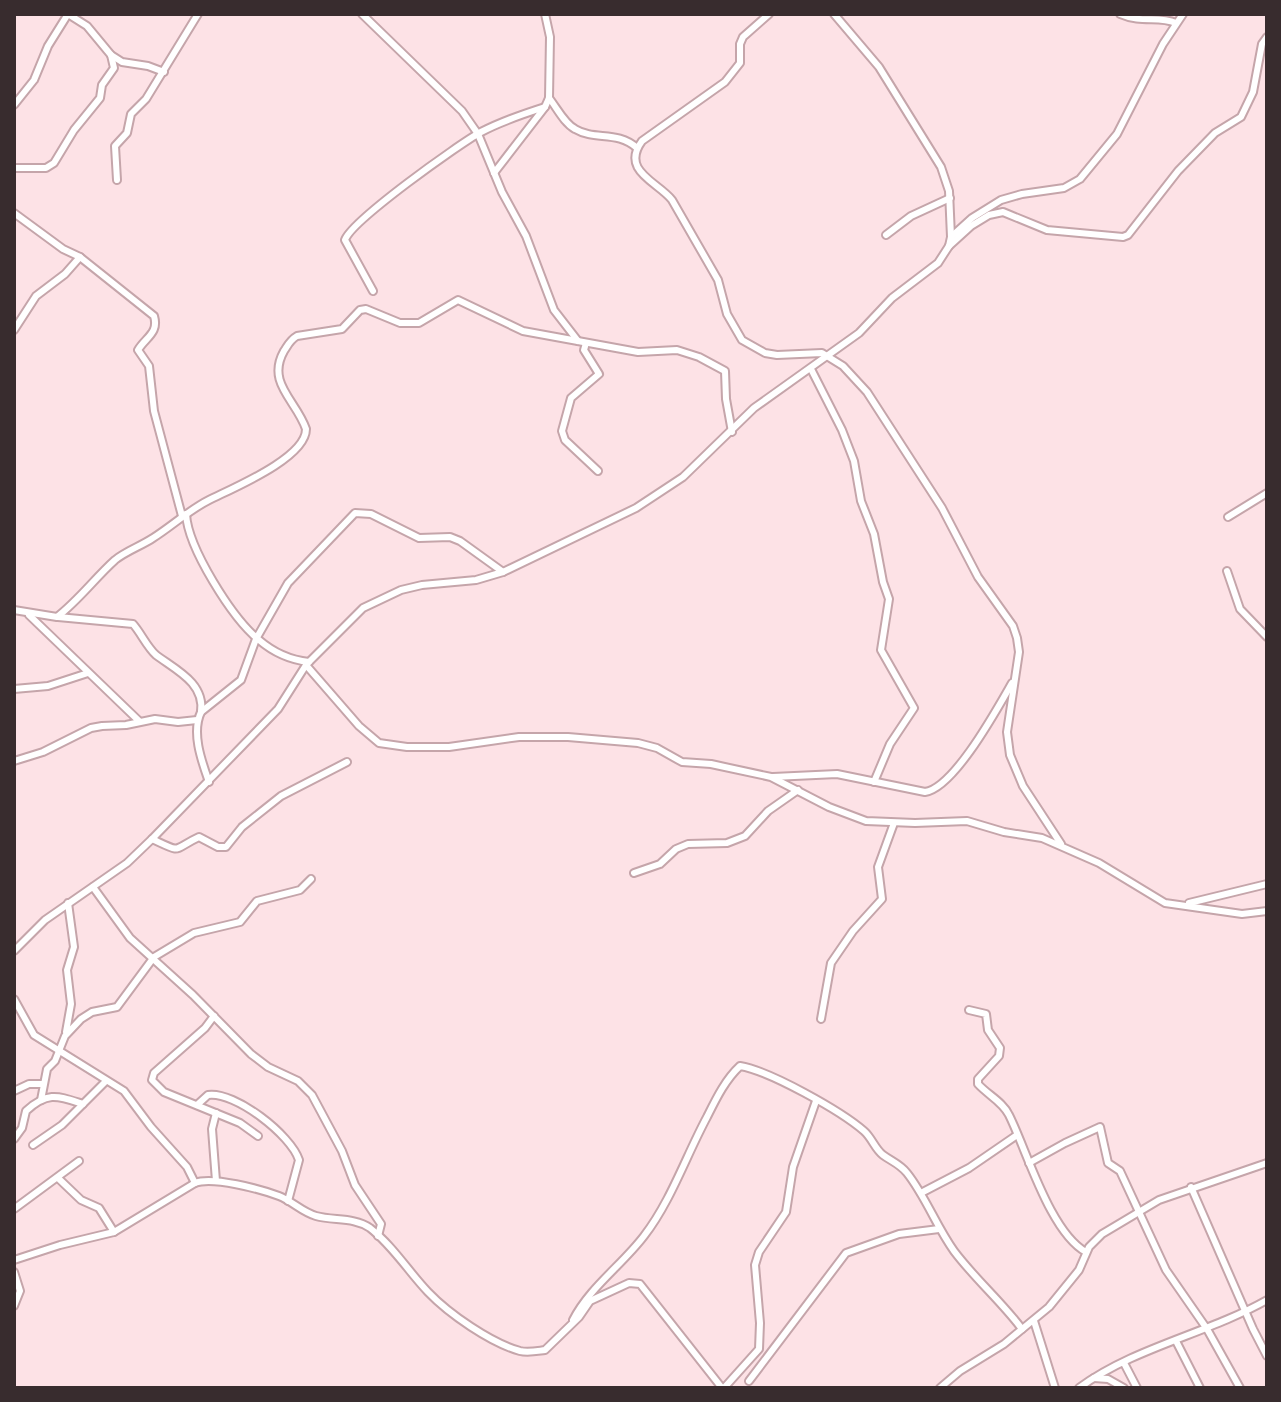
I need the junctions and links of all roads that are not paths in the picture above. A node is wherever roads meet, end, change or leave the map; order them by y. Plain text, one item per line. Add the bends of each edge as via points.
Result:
1 (68, 14) edge
2 (198, 14) edge
3 (362, 14) edge
4 (545, 14) edge
5 (769, 14) edge
6 (834, 14) edge
7 (1120, 14) edge
8 (1183, 14) edge
9 (1176, 23) junction
10 (1267, 37) edge
11 (111, 55) junction
12 (164, 72) junction
13 (549, 98) junction
14 (14, 105) edge
15 (545, 107) junction
16 (478, 134) junction
17 (637, 148) junction
18 (14, 168) edge
19 (494, 173) junction
20 (117, 180) dead end
21 (950, 198) junction
22 (14, 213) edge
23 (886, 235) dead end
24 (951, 237) junction
25 (949, 246) junction
26 (80, 257) junction
27 (373, 291) dead end
28 (14, 330) edge
29 (582, 342) junction
30 (829, 356) junction
31 (811, 369) junction
32 (732, 432) junction
33 (598, 471) dead end
34 (1267, 493) edge
35 (184, 515) junction
36 (1228, 517) dead end
37 (1227, 571) dead end
38 (503, 572) junction
39 (14, 610) edge
40 (28, 614) junction
41 (57, 617) junction
42 (1267, 637) edge
43 (256, 639) junction
44 (308, 664) junction
45 (88, 673) junction
46 (1014, 680) junction
47 (14, 689) edge
48 (199, 716) junction
49 (139, 721) junction
50 (14, 761) edge
51 (347, 762) dead end
52 (771, 777) junction
53 (209, 782) junction
54 (874, 782) junction
55 (798, 790) junction
56 (894, 823) junction
57 (152, 839) junction
58 (1061, 844) junction
59 (634, 873) dead end
60 (311, 879) dead end
61 (1267, 884) edge
62 (93, 887) junction
63 (68, 903) junction
64 (1180, 904) junction
65 (1267, 911) edge
66 (14, 951) edge
67 (154, 957) junction
68 (14, 999) edge
69 (969, 1010) dead end
70 (214, 1016) junction
71 (821, 1019) dead end
72 (65, 1036) junction
73 (58, 1050) junction
74 (106, 1081) junction
75 (43, 1084) junction
76 (15, 1089) edge
77 (41, 1100) junction
78 (816, 1101) junction
79 (83, 1104) junction
80 (197, 1105) junction
81 (216, 1113) junction
82 (1017, 1135) junction
83 (258, 1136) dead end
84 (14, 1139) edge
85 (33, 1145) dead end
86 (79, 1161) dead end
87 (1029, 1163) junction
88 (1267, 1163) edge
89 (58, 1178) junction
90 (216, 1181) junction
91 (195, 1183) junction
92 (1191, 1187) junction
93 (921, 1193) junction
94 (288, 1201) junction
95 (14, 1209) edge
96 (1139, 1211) junction
97 (939, 1229) junction
98 (114, 1232) junction
99 (378, 1236) junction
100 (1086, 1252) junction
101 (14, 1260) edge
102 (14, 1272) edge
103 (1267, 1300) edge
104 (14, 1306) edge
105 (1246, 1312) junction
106 (1034, 1321) junction
107 (571, 1323) junction
108 (1022, 1329) junction
109 (1207, 1329) junction
110 (1176, 1341) junction
111 (1267, 1356) edge
112 (1124, 1363) junction
113 (1094, 1378) junction
114 (749, 1381) dead end
115 (723, 1388) edge
116 (940, 1388) edge
117 (1055, 1388) edge
118 (1079, 1388) edge
119 (1124, 1388) edge
120 (1137, 1388) edge
121 (1200, 1388) edge
122 (1240, 1388) edge

1 - 11 street via 94,32
1 - 14 street via 34,80
2 - 12 street
3 - 16 street via 462,111
4 - 13 street
5 - 17 street via 743,37 740,63 725,82
6 - 21 street via 863,44 905,106 941,167
7 - 9 street via 1132,20
8 - 9 street
9 - 24 street via 1126,120 1088,173 1072,185 1001,200
10 - 25 street via 1241,117 1219,130 1178,171 1128,235 1047,230 998,212
11 - 12 street
11 - 18 street via 114,68 100,98 54,163
12 - 20 street via 131,114 127,133 114,147
13 - 15 street
13 - 17 street via 578,131 627,139
15 - 16 street
15 - 19 street
16 - 19 street
16 - 27 street via 381,202 345,236
17 - 30 street via 639,172 672,200 718,280 727,314 742,340 765,353
19 - 29 street via 526,236 554,310
21 - 23 street
21 - 24 street
22 - 26 street
24 - 25 street
25 - 30 street via 932,268
26 - 28 street via 36,296
26 - 35 street via 155,320 153,333 138,350 149,366 154,411
29 - 32 street via 638,352 677,350 720,368 727,376
29 - 33 street via 599,374 571,398 562,431
29 - 35 street via 523,331 458,300 419,323 400,323 366,309 342,329 297,336 279,361 277,377 304,421 306,437 268,470
30 - 31 street
30 - 46 street via 867,392 1013,626 1019,652
31 - 32 street via 754,408
31 - 54 street via 854,461 874,534 889,599 881,650 914,708
32 - 38 street via 683,477 636,508
34 - 36 street
35 - 41 street via 118,557
35 - 43 street via 217,588
37 - 42 street via 1240,609
38 - 43 street via 460,541 419,538 359,512 293,575
38 - 44 street via 386,595 363,608
39 - 40 street
40 - 41 street
40 - 45 street
41 - 48 street via 133,624 156,654 196,687
43 - 44 street
43 - 48 street via 241,680
44 - 52 street via 379,743 449,747 519,737 633,742 682,762
44 - 53 street via 278,709
45 - 47 street via 48,686
45 - 49 street
46 - 54 street via 941,786 925,792
46 - 58 street via 1007,732 1010,755 1023,786
48 - 49 street via 178,722
48 - 53 street via 199,749
49 - 50 street via 91,728
51 - 57 street via 281,796 226,847 199,837 174,849
52 - 54 street via 837,774
52 - 55 street
53 - 57 street
55 - 56 street via 851,817
55 - 59 street via 745,836 727,843 688,844 660,864
56 - 58 street via 967,821
56 - 71 street via 878,867 880,904 831,963
57 - 62 street
58 - 64 street via 1156,899
60 - 67 street via 300,890 257,901 240,922 194,933
61 - 64 street
62 - 63 street
62 - 67 street via 125,932
63 - 66 street
63 - 72 street via 74,947 67,970 71,1004
64 - 65 street via 1242,914
67 - 70 street
67 - 72 street via 117,1007 92,1012
68 - 73 street via 34,1035
69 - 82 street via 986,1014 988,1030 1000,1048 978,1084 1008,1112
70 - 80 street via 153,1076 164,1092
70 - 99 street via 258,1060 298,1081 312,1095 355,1185 378,1218
72 - 73 street
73 - 74 street
73 - 75 street
74 - 79 street
74 - 91 street via 124,1091
75 - 76 street
75 - 77 street
77 - 79 street via 53,1095
77 - 84 street via 26,1111
78 - 93 street via 863,1130
78 - 107 street via 768,1074 737,1069 651,1226 586,1298
78 - 115 street via 793,1167 786,1212 755,1265 759,1349
79 - 85 street
80 - 81 street
80 - 94 street via 208,1095 224,1095 277,1132 299,1160
81 - 83 street
81 - 90 street
82 - 87 street
82 - 93 street
86 - 89 street
87 - 96 street via 1100,1127 1108,1163 1119,1169
87 - 100 street via 1053,1212
88 - 92 street
89 - 95 street
89 - 98 street via 81,1200 99,1208
90 - 91 street
90 - 94 street
91 - 98 street
92 - 96 street
92 - 105 street
93 - 97 street
94 - 99 street via 308,1214 361,1223
96 - 100 street via 1102,1234
96 - 109 street via 1166,1270
97 - 108 street
97 - 114 street via 899,1234 846,1253
98 - 101 street
99 - 107 street via 428,1292 491,1338 520,1351 542,1350
100 - 106 street via 1079,1270
102 - 104 street via 20,1291
103 - 105 street
105 - 109 street
105 - 111 street
106 - 108 street
106 - 117 street
107 - 115 street via 592,1299 636,1282
108 - 116 street
109 - 110 street
109 - 122 street
110 - 112 street
110 - 121 street
112 - 113 street
112 - 120 street
113 - 118 street
113 - 119 street

